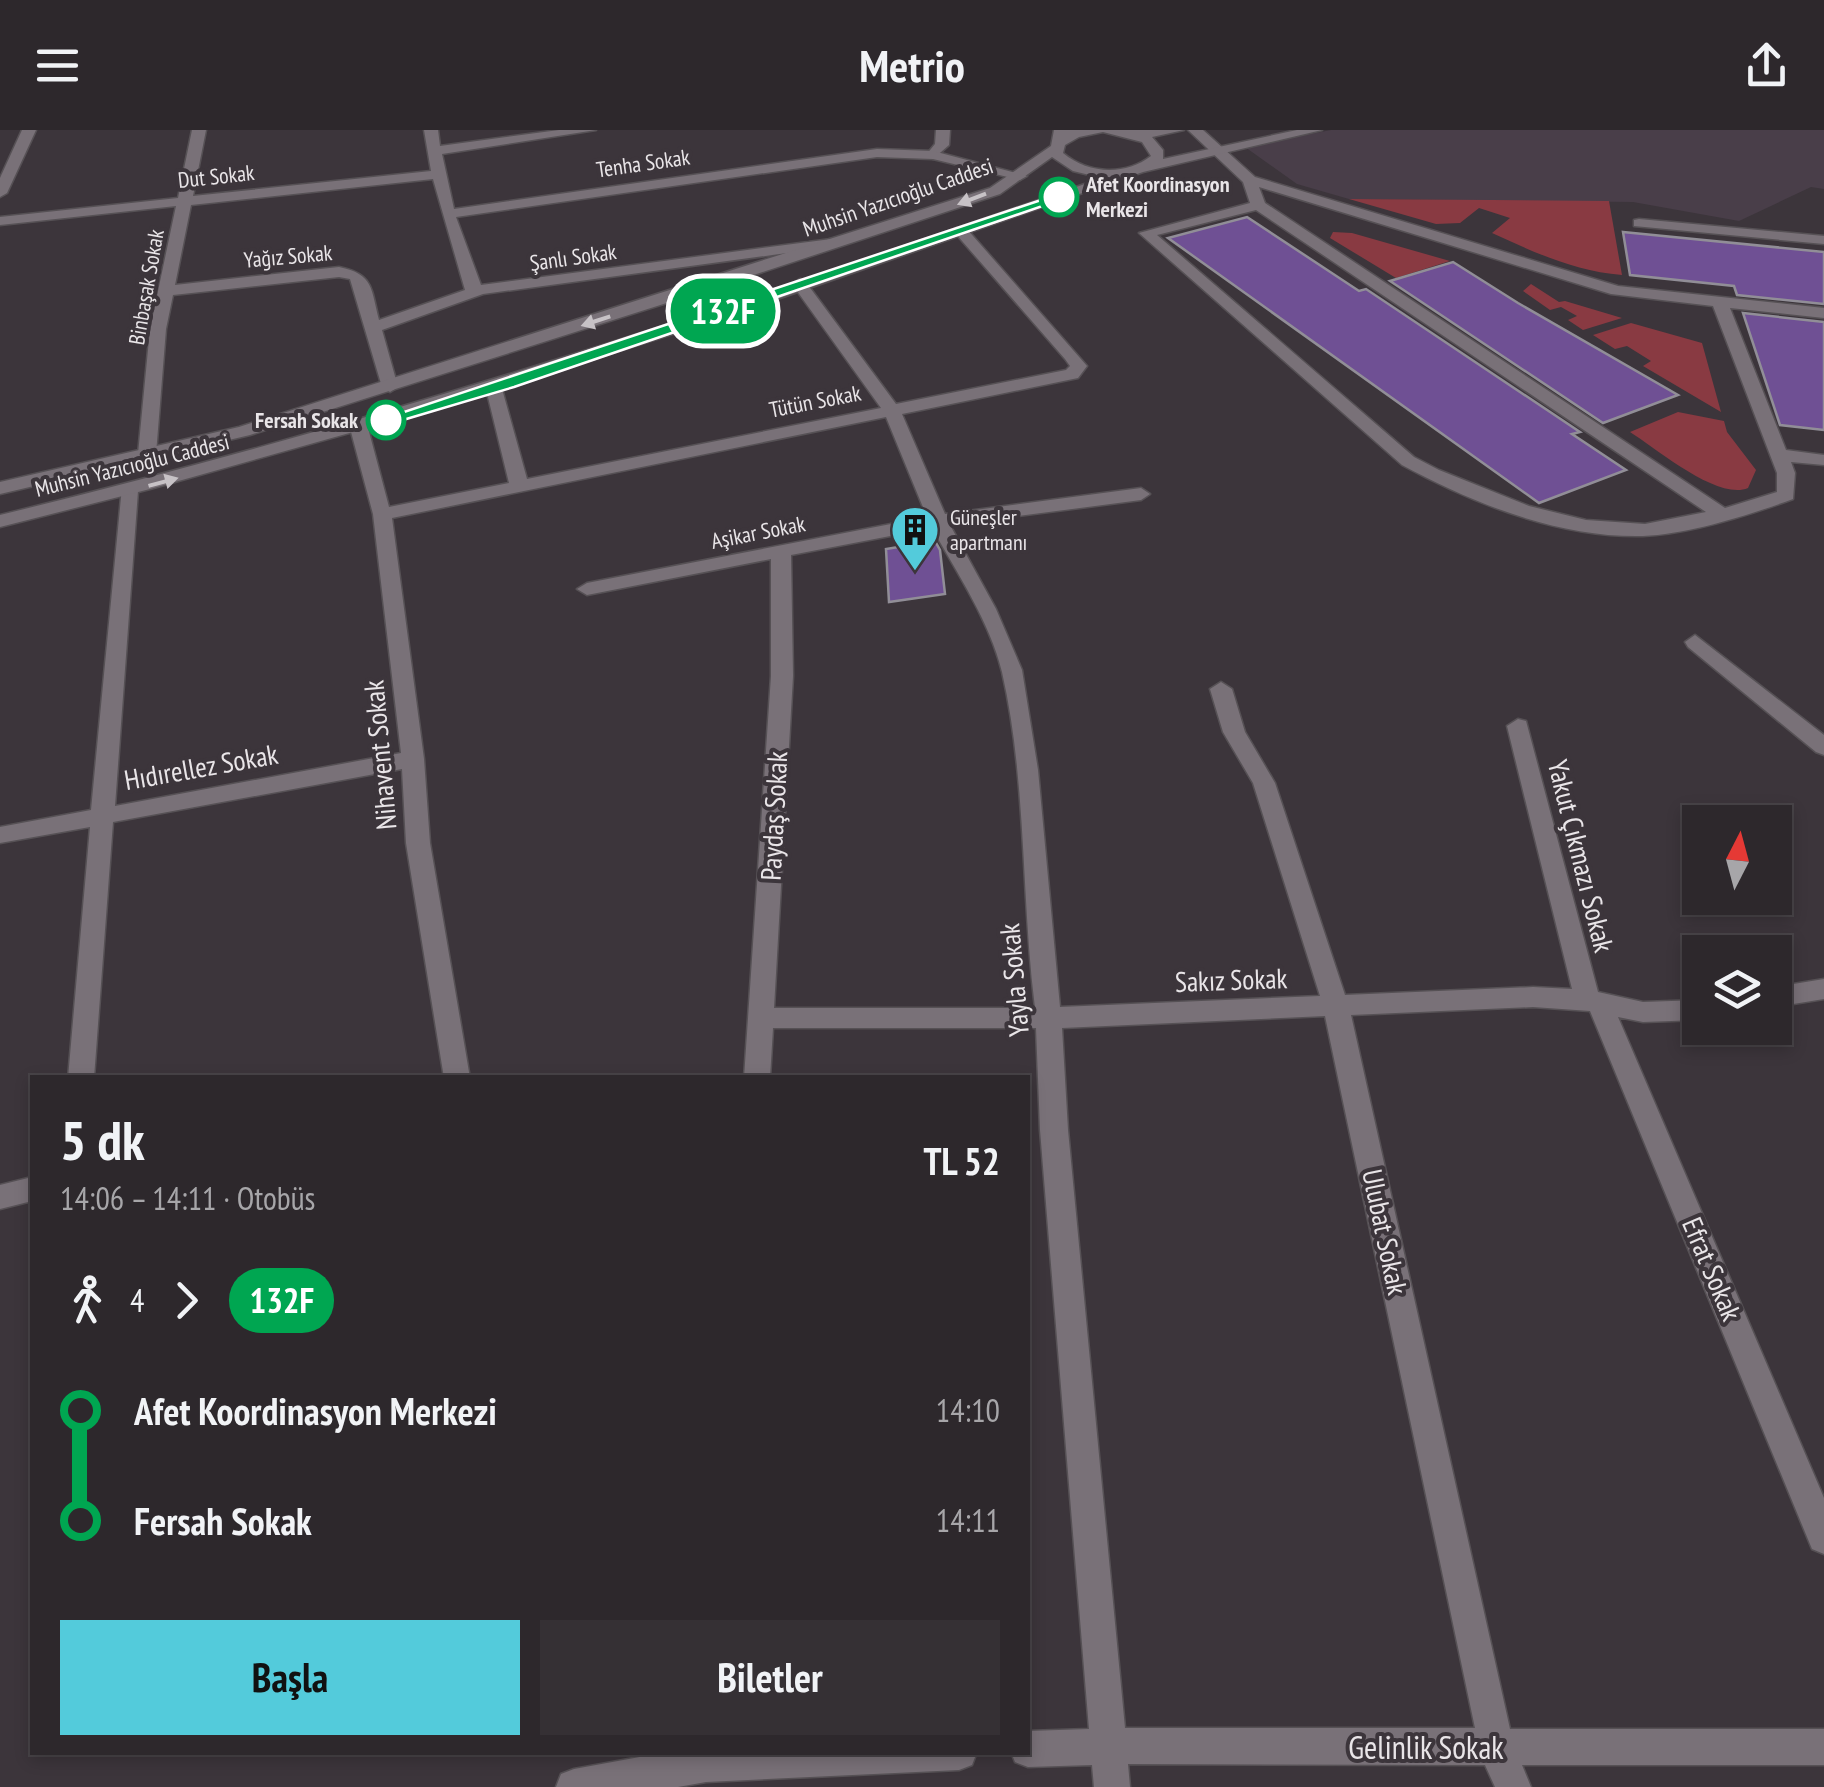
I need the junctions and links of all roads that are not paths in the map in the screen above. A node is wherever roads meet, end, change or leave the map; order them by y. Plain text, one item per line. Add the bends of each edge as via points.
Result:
1 (30, 130) edge
2 (199, 130) edge
3 (431, 130) edge
4 (589, 130) edge
5 (944, 130) edge
6 (1098, 130) edge
7 (1108, 130) edge
8 (1178, 130) edge
9 (1196, 130) edge
10 (1315, 130) edge
11 (1129, 132) edge
12 (1058, 141) edge
13 (433, 151) junction
14 (1219, 152) junction
15 (934, 155) junction
16 (1137, 170) junction
17 (438, 174) junction
18 (1020, 176) junction
19 (1250, 180) junction
20 (0, 193) edge
21 (184, 203) junction
22 (1258, 205) junction
23 (450, 214) junction
24 (0, 222) edge
25 (1639, 223) dead end
26 (961, 231) junction
27 (1824, 240) edge
28 (842, 241) junction
29 (800, 284) junction
30 (480, 290) junction
31 (166, 291) junction
32 (1719, 302) junction
33 (1824, 312) edge
34 (372, 328) junction
35 (390, 387) junction
36 (494, 389) junction
37 (891, 409) junction
38 (396, 418) junction
39 (359, 428) junction
40 (146, 454) junction
41 (1779, 455) junction
42 (1824, 460) edge
43 (519, 485) junction
44 (0, 488) edge
45 (130, 491) junction
46 (1141, 494) dead end
47 (382, 514) junction
48 (1721, 514) junction
49 (0, 521) edge
50 (938, 521) junction
51 (781, 553) junction
52 (587, 589) dead end
53 (1696, 642) dead end
54 (1221, 689) dead end
55 (1518, 726) dead end
56 (1824, 747) edge
57 (413, 758) junction
58 (105, 815) junction
59 (0, 835) edge
60 (1824, 988) edge
61 (1792, 994) edge
62 (1593, 1001) junction
63 (1336, 1006) junction
64 (1682, 1011) edge
65 (762, 1018) junction
66 (1049, 1018) junction
67 (81, 1075) edge
68 (457, 1075) edge
69 (757, 1075) edge
70 (30, 1190) edge
71 (0, 1197) edge
72 (1824, 1537) edge
73 (1108, 1746) junction
74 (1824, 1747) edge
75 (1497, 1749) junction
76 (1030, 1750) edge
77 (912, 1755) edge
78 (706, 1768) edge
79 (574, 1787) edge
80 (1112, 1787) edge
81 (1513, 1787) edge

1 - 20 street
2 - 21 street, Binbaşak Sokak
3 - 13 street
4 - 13 street
5 - 15 street
6 - 12 street, Muhsin Yazıcıoğlu Caddesi
7 - 11 street
8 - 11 street
9 - 14 street
10 - 14 street, Muhsin Yazıcıoğlu Caddesi
11 - 16 street via 1158,151
12 - 16 street via 1060,160 1078,168
12 - 18 street, Muhsin Yazıcıoğlu Caddesi
13 - 17 street
14 - 16 street, Muhsin Yazıcıoğlu Caddesi
14 - 19 street
15 - 18 street, Tenha Sokak
15 - 23 street, Tenha Sokak via 863,155
16 - 26 street, Muhsin Yazıcıoğlu Caddesi
17 - 21 street, Dut Sokak
17 - 23 street
18 -> 28 street, Muhsin Yazıcıoğlu Caddesi via 950,208
19 - 22 street
19 - 32 street via 1617,290
21 - 24 street, Dut Sokak
21 - 31 street, Binbaşak Sokak
22 - 48 street
22 - 48 street via 1146,233 1408,461 1480,496 1603,526 1644,530
23 - 30 street via 470,287
25 - 27 street
26 - 29 street, Muhsin Yazıcıoğlu Caddesi
26 - 37 street, Tütün Sokak via 1079,366 1072,374
28 - 30 street, Şanlı Sokak
28 -> 35 street, Muhsin Yazıcıoğlu Caddesi
29 - 36 street, Muhsin Yazıcıoğlu Caddesi
29 - 37 street, Yayla Sokak
30 - 34 street, Şanlı Sokak
31 - 34 street, Yağız Sokak via 339,272 355,275
31 - 40 street, Binbaşak Sokak
32 - 33 street
32 - 41 street
34 - 35 street, Yağız Sokak
35 - 38 street, Yağız Sokak
35 - 40 street, Muhsin Yazıcıoğlu Caddesi
36 - 38 street, Muhsin Yazıcıoğlu Caddesi
36 - 43 street
37 - 43 street, Tütün Sokak
37 - 50 street, Yayla Sokak
38 - 39 street, Muhsin Yazıcıoğlu Caddesi
45 -> 39 street, Muhsin Yazıcıoğlu Caddesi
39 - 47 street, Nihavent Sokak
40 - 44 street, Muhsin Yazıcıoğlu Caddesi
41 - 42 street
41 - 48 street via 1786,495
43 - 47 street, Tütün Sokak
45 - 49 street, Muhsin Yazıcıoğlu Caddesi
45 - 58 street
46 - 50 street, Aşikar Sokak
47 - 57 street, Nihavent Sokak
50 - 51 street, Aşikar Sokak
50 - 66 street, Yayla Sokak via 1012,670 1028,770
51 - 52 street, Aşikar Sokak
51 - 65 street, Paydaş Sokak via 782,676
53 - 56 street
54 - 63 street, Ulubat Sokak via 1234,732 1264,783
55 - 62 street, Yakut Çıkmazı Sokak
57 - 58 street, Hıdırellez Sokak
57 - 68 street, Nihavent Sokak via 418,843
58 - 59 street, Hıdırellez Sokak
58 - 67 street
60 - 61 street
62 - 63 street, Sakız Sokak
62 - 64 street, Sakız Sokak via 1643,1012
62 - 72 street, Efrat Sokak
63 - 66 street, Sakız Sokak
63 - 75 street, Ulubat Sokak
65 - 66 street, Sakız Sokak
65 - 69 street, Paydaş Sokak
66 - 73 street, Yayla Sokak
70 - 71 street
73 - 75 street, Gelinlik Sokak
73 - 76 street, Gelinlik Sokak
73 - 80 street, Yayla Sokak
74 - 75 street, Gelinlik Sokak
75 - 81 street, Ulubat Sokak
77 - 78 street
78 - 79 street

